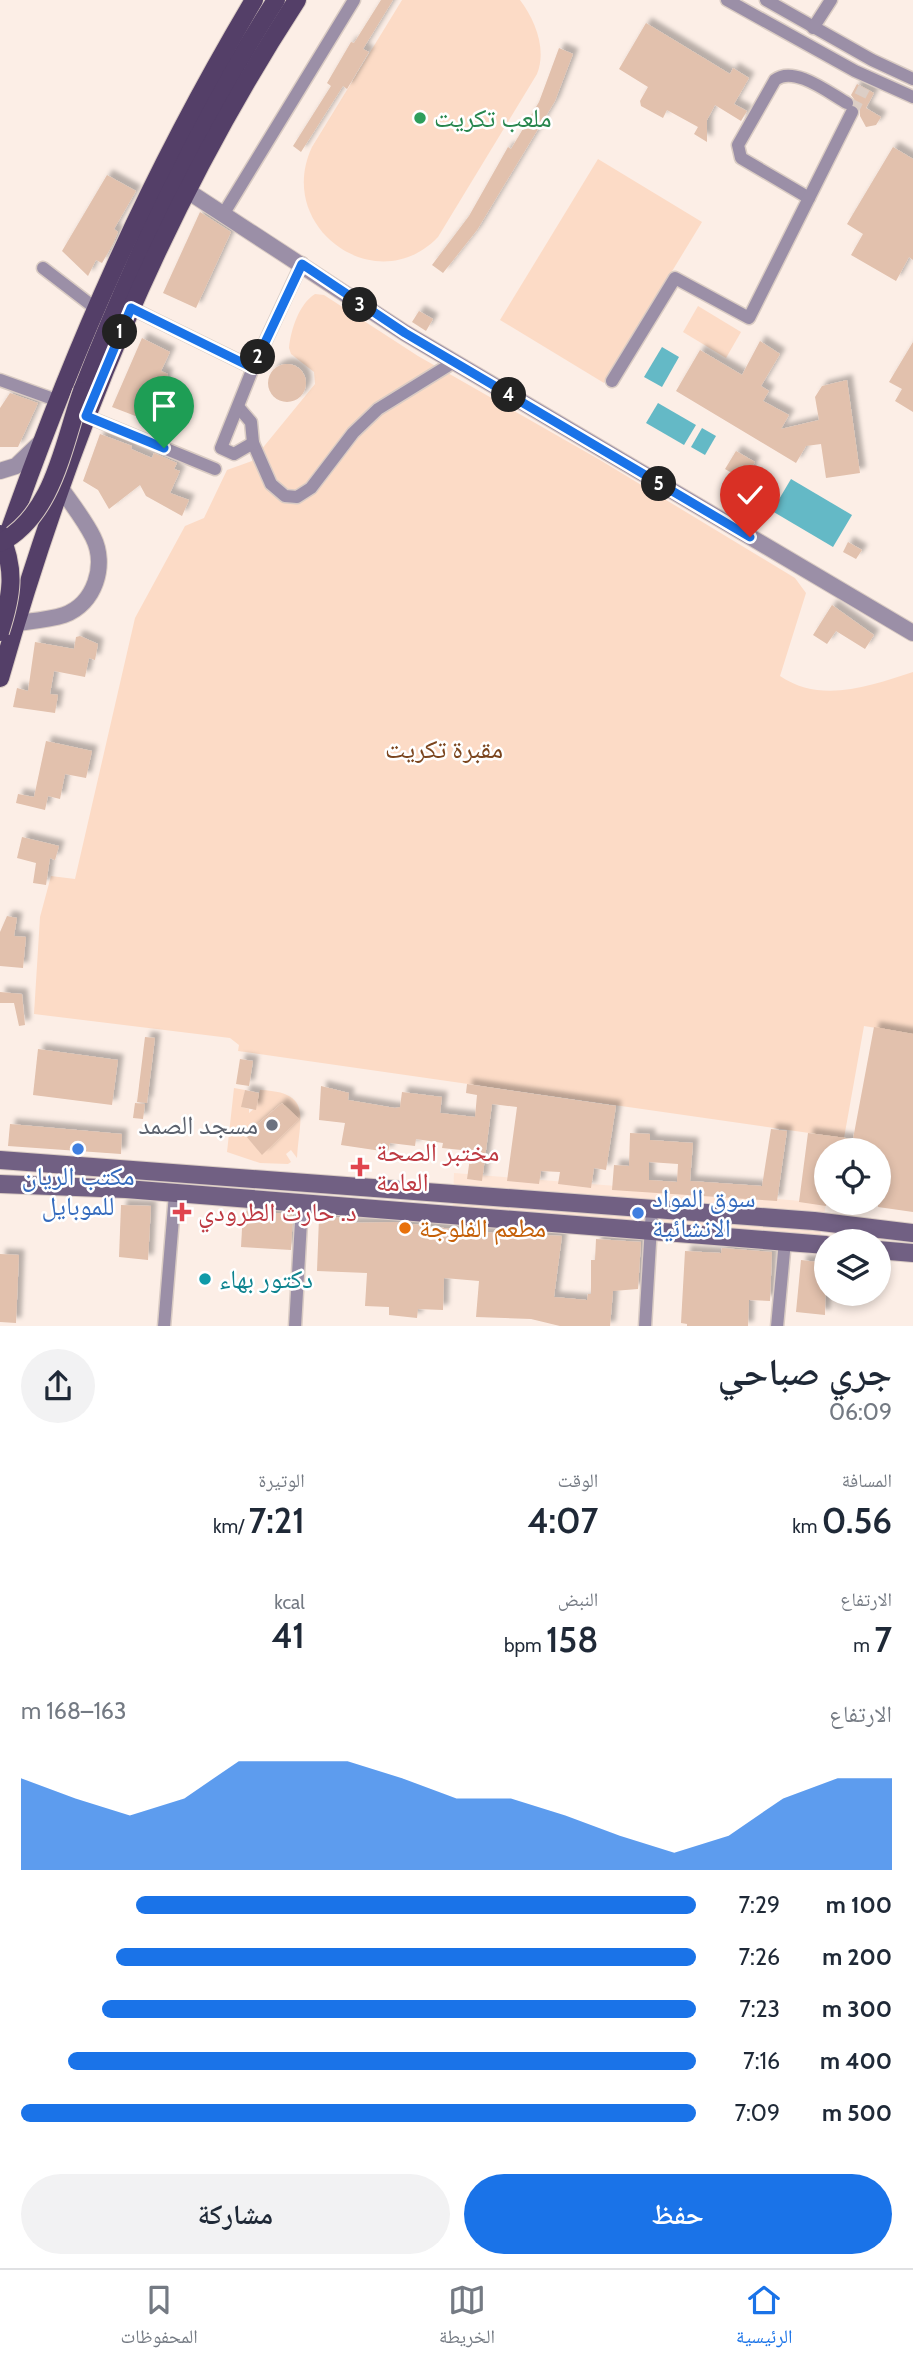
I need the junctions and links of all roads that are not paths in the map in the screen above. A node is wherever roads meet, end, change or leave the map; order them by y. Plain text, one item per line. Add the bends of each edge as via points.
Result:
1 (254, 0) edge
2 (276, 0) edge
3 (297, 0) edge
4 (354, 0) edge
5 (727, 0) edge
6 (766, 0) edge
7 (831, 0) edge
8 (814, 28) junction
9 (913, 78) edge
10 (913, 97) edge
11 (186, 190) junction
12 (809, 198) junction
13 (224, 213) junction
14 (302, 264) junction
15 (43, 268) dead end
16 (95, 308) junction
17 (131, 308) junction
18 (454, 362) junction
19 (253, 368) junction
20 (0, 380) edge
21 (612, 381) dead end
22 (56, 400) junction
23 (239, 408) junction
24 (86, 416) junction
25 (40, 443) junction
26 (253, 443) junction
27 (215, 469) dead end
28 (0, 471) edge
29 (60, 487) junction
30 (0, 534) edge
31 (0, 543) edge
32 (0, 559) edge
33 (8, 627) edge
34 (913, 633) edge
35 (0, 678) edge
36 (0, 1160) edge
37 (0, 1184) edge
38 (175, 1194) junction
39 (302, 1205) junction
40 (652, 1209) junction
41 (651, 1230) junction
42 (913, 1233) edge
43 (785, 1241) junction
44 (814, 1244) edge
45 (891, 1251) edge
46 (913, 1253) edge
47 (164, 1326) edge
48 (295, 1326) edge
49 (645, 1326) edge
50 (777, 1326) edge

1 - 16 main road via 144,200
2 - 31 main road, bridge via 212,108 168,195 105,332 43,503 25,527
3 - 11 main road
4 - 13 street
5 - 10 street via 867,83
6 - 8 street
7 - 8 street
8 - 9 street
11 - 13 street
11 - 17 main road
12 - 12 street via 850,107 793,75 782,75 738,145 741,158
12 - 21 street via 749,318 675,278
13 - 14 street
14 - 18 street
14 - 19 street
15 - 16 street
16 - 22 main road
17 - 19 street
17 - 24 main road
18 - 26 street via 378,409 311,488 298,497 275,490
18 - 34 street
19 - 23 street
20 - 22 street
22 - 25 main road
23 - 26 street via 251,422
23 - 26 street via 222,448 237,453
24 - 27 street
24 - 29 main road
25 - 28 street via 16,466
25 - 32 main road
29 - 33 main road
29 - 33 street via 96,545 95,583 87,599 67,614
30 - 33 main road, bridge via 11,562 13,584
33 - 35 main road
36 - 40 main road
37 - 38 main road
38 - 39 main road
38 - 47 street
39 - 41 main road
39 - 48 street
40 - 41 street
40 - 42 main road
41 - 43 main road
41 - 49 street
43 - 44 main road
43 - 50 street
45 - 46 main road

